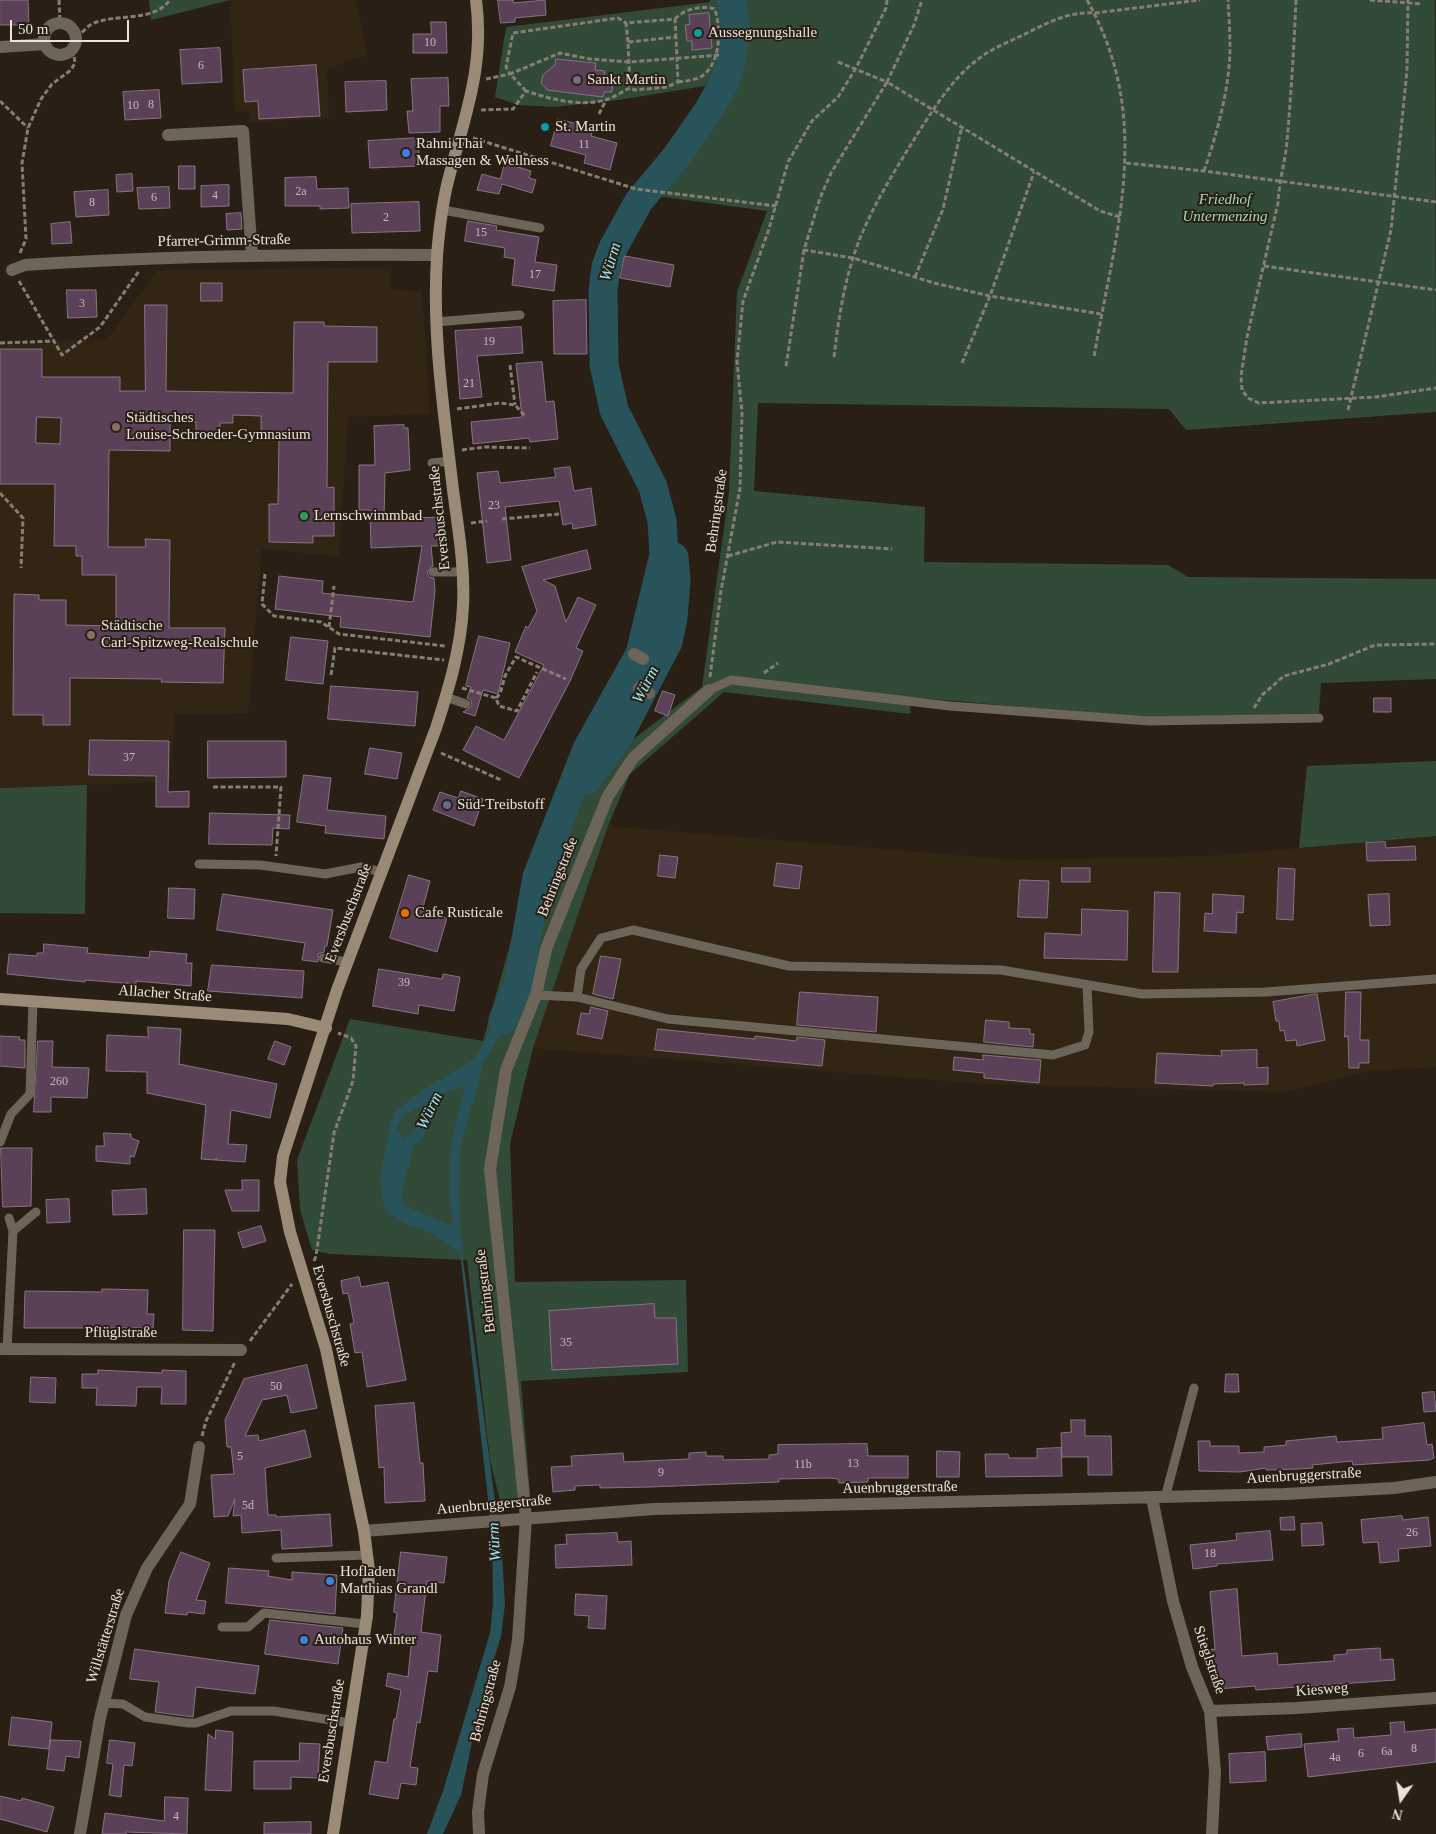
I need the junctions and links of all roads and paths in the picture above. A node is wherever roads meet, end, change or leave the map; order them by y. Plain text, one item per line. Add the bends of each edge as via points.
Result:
1 (59, 0) edge
2 (170, 0) edge
3 (476, 0) edge
4 (887, 0) edge
5 (922, 0) edge
6 (1087, 0) edge
7 (1200, 0) edge
8 (1228, 0) edge
9 (1296, 0) edge
10 (1370, 0) edge
11 (1408, 1) edge
12 (1422, 4) dead end
13 (1095, 14) junction
14 (675, 19) junction
15 (60, 22) junction
16 (626, 24) junction
17 (676, 37) junction
18 (628, 42) junction
19 (45, 44) junction
20 (75, 44) junction
21 (0, 47) edge
22 (714, 55) junction
23 (720, 55) dead end
24 (678, 57) junction
25 (629, 62) junction
26 (838, 62) dead end
27 (856, 68) junction
28 (510, 74) junction
29 (475, 81) junction
30 (678, 82) junction
31 (887, 82) junction
32 (630, 88) junction
33 (526, 91) junction
34 (606, 100) junction
35 (0, 101) edge
36 (934, 108) junction
37 (468, 111) junction
38 (599, 114) dead end
39 (962, 126) junction
40 (28, 128) junction
41 (168, 135) dead end
42 (462, 135) junction
43 (1126, 163) junction
44 (1204, 171) junction
45 (1034, 172) junction
46 (1280, 181) junction
47 (1394, 196) junction
48 (1436, 202) edge
49 (776, 206) junction
50 (443, 210) junction
51 (1120, 217) junction
52 (540, 228) dead end
53 (804, 250) junction
54 (438, 255) junction
55 (252, 256) junction
56 (853, 258) junction
57 (145, 259) junction
58 (1264, 266) junction
59 (12, 270) junction
60 (916, 277) junction
61 (1378, 282) junction
62 (1436, 290) edge
63 (990, 296) junction
64 (1101, 314) junction
65 (520, 315) dead end
66 (436, 322) junction
67 (54, 341) junction
68 (0, 344) edge
69 (834, 357) dead end
70 (1094, 357) dead end
71 (962, 363) dead end
72 (510, 365) dead end
73 (786, 366) dead end
74 (1436, 388) edge
75 (1351, 397) junction
76 (515, 405) junction
77 (1348, 410) dead end
78 (444, 411) junction
79 (525, 416) dead end
80 (530, 448) dead end
81 (449, 456) junction
82 (432, 463) dead end
83 (0, 493) edge
84 (559, 514) dead end
85 (502, 520) dead end
86 (892, 549) dead end
87 (728, 556) junction
88 (22, 568) dead end
89 (433, 572) dead end
90 (462, 572) junction
91 (265, 574) dead end
92 (334, 586) dead end
93 (329, 627) junction
94 (1436, 644) edge
95 (458, 647) junction
96 (455, 661) junction
97 (537, 672) dead end
98 (331, 676) dead end
99 (566, 679) dead end
100 (450, 684) junction
101 (708, 690) junction
102 (446, 697) junction
103 (496, 698) junction
104 (466, 704) dead end
105 (1247, 718) junction
106 (1319, 718) dead end
107 (429, 748) junction
108 (501, 780) dead end
109 (213, 787) dead end
110 (199, 864) dead end
111 (275, 867) junction
112 (382, 872) junction
113 (323, 958) dead end
114 (347, 962) junction
115 (1436, 979) edge
116 (1087, 986) junction
117 (536, 995) junction
118 (577, 997) junction
119 (0, 999) edge
120 (32, 1001) junction
121 (326, 1028) junction
122 (0, 1142) edge
123 (36, 1212) dead end
124 (8, 1218) dead end
125 (13, 1231) junction
126 (305, 1280) junction
127 (4, 1349) edge
128 (241, 1350) junction
129 (1194, 1388) dead end
130 (199, 1447) joint
131 (1436, 1482) edge
132 (1152, 1498) junction
133 (1165, 1498) junction
134 (526, 1518) junction
135 (364, 1531) junction
136 (367, 1555) junction
137 (276, 1558) dead end
138 (365, 1624) junction
139 (222, 1627) dead end
140 (1436, 1698) edge
141 (103, 1702) junction
142 (1210, 1711) junction
143 (350, 1723) junction
144 (80, 1834) edge
145 (333, 1834) edge
146 (479, 1834) edge
147 (1212, 1834) edge

1 - 15 path
2 - 20 path via 155,12 91,24
3 - 29 main road, Eversbuschstraße via 479,37
4 - 27 path, Behringstraße
5 - 31 path
6 - 13 path
7 - 13 path
8 - 44 path via 1230,51 1225,90 1217,132
9 - 46 path via 1292,91
10 - 11 path
11 - 12 path
11 - 47 path via 1406,70
13 - 36 path via 1078,12 1049,22 978,59 956,79
13 - 43 path via 1115,64 1123,103
14 - 16 path
14 - 17 path
14 - 22 path via 691,9 715,9 720,40
15 - 19 street via 47,29
15 - 20 street via 70,25
16 - 18 path
16 - 28 path via 618,18 513,33 506,67
17 - 18 path
17 - 24 path
18 - 25 path
19 - 20 street via 55,54 65,55
19 - 21 street
20 - 40 path via 75,62 71,70 47,92
22 - 23 path
22 - 24 path
22 - 30 path via 710,69 700,78
24 - 25 path
24 - 30 path
25 - 28 path via 560,53
25 - 32 path
26 - 27 path
27 - 31 path
27 - 49 path, Behringstraße via 838,97 812,121 788,162
28 - 29 path
28 - 33 path
29 - 37 main road, Eversbuschstraße
30 - 32 path via 667,87
31 - 36 path
31 - 53 path via 832,173 820,198
32 - 34 path
33 - 34 path via 556,100
33 - 37 path via 513,109
34 - 38 path
35 - 40 path
36 - 39 path
36 - 56 path via 889,180
37 - 42 main road, Eversbuschstraße
39 - 45 path
39 - 60 path via 944,208
40 - 59 path via 22,163 26,239
41 - 55 street via 243,131
42 - 49 path via 636,189
42 - 50 main road, Eversbuschstraße
43 - 44 path
43 - 51 path
44 - 46 path
45 - 51 path via 1100,211
45 - 63 path
46 - 47 path
46 - 58 path
47 - 48 path
47 - 61 path via 1391,230
49 - 87 path, Behringstraße via 743,301 738,361 742,413 740,488
50 - 52 lane
50 - 54 main road, Eversbuschstraße
51 - 64 path
53 - 56 path
53 - 73 path
54 - 55 street, Pfarrer-Grimm-Straße
54 - 66 main road, Eversbuschstraße
55 - 57 street, Pfarrer-Grimm-Straße
56 - 60 path
56 - 69 path via 840,311
57 - 59 street, Pfarrer-Grimm-Straße via 25,265
57 - 67 path via 100,327 62,355
58 - 61 path
58 - 75 path via 1247,337 1242,390 1248,398 1259,403
59 - 67 path
60 - 63 path
61 - 62 path
61 - 75 path
63 - 64 path
63 - 71 path
64 - 70 path
65 - 66 lane
66 - 78 main road, Eversbuschstraße
67 - 68 path
72 - 76 path
74 - 75 path via 1376,397
75 - 77 path
76 - 78 path via 500,403
76 - 79 path
78 - 81 main road, Eversbuschstraße
80 - 81 path via 485,447
81 - 82 lane
81 - 90 main road, Eversbuschstraße
83 - 88 path via 23,518
84 - 85 path
86 - 87 path via 778,542
87 - 101 path, Behringstraße
89 - 90 lane
90 - 95 main road, Eversbuschstraße via 463,606
91 - 93 path via 262,604 274,616 321,622
92 - 93 path
93 - 95 path via 339,634
94 - 105 path via 1375,644 1328,664 1284,676 1262,695
95 - 96 main road, Eversbuschstraße
96 - 98 path via 335,648
96 - 100 main road, Eversbuschstraße
97 - 103 path via 517,711 498,706
99 - 103 path via 516,657
100 - 102 main road, Eversbuschstraße
100 - 103 path
101 - 105 lane via 731,680 950,706 1149,721
101 - 117 street, Behringstraße via 633,758 608,796 546,949
102 - 104 lane
102 - 107 main road, Eversbuschstraße
105 - 106 lane
107 - 108 path
107 - 112 main road, Eversbuschstraße
109 - 111 path via 281,787
110 - 111 lane
111 - 112 lane via 325,874 361,867
112 - 114 main road, Eversbuschstraße
113 - 114 lane
114 - 121 main road, Eversbuschstraße
115 - 116 lane via 1266,992 1142,994
116 - 118 lane via 1001,970 789,966 633,930 600,938 581,969
116 - 118 lane via 1089,1032 1085,1046 1053,1055 668,1019
117 - 118 lane
117 - 134 street, Behringstraße via 506,1070 490,1170
119 - 120 main road, Allacher Straße
120 - 121 main road, Allacher Straße via 288,1019
120 - 122 lane via 30,1094 11,1114
121 - 126 main road, Eversbuschstraße via 281,1167 284,1207
121 - 126 path via 351,1038 356,1046 356,1055 353,1081 334,1133 316,1256
123 - 125 lane
124 - 125 lane
125 - 127 lane
126 - 128 path via 292,1283
126 - 135 main road, Eversbuschstraße via 326,1350
127 - 128 street, Pflüglstraße
128 - 130 path via 206,1421
129 - 133 lane
130 - 141 street, Willstätterstraße via 190,1504 136,1589 118,1640
131 - 133 street, Auenbruggerstraße via 1394,1488
132 - 133 street, Auenbruggerstraße
132 - 134 street, Auenbruggerstraße via 654,1509
132 - 142 street, Stieglstraße via 1173,1601 1192,1667
134 - 135 street, Auenbruggerstraße
134 - 146 street, Behringstraße via 518,1640 510,1687 482,1774
135 - 136 main road, Eversbuschstraße
136 - 137 lane
136 - 138 main road, Eversbuschstraße
138 - 139 lane via 264,1613 248,1628
138 - 143 main road, Eversbuschstraße
140 - 142 street, Kiesweg
141 - 143 lane via 123,1704 145,1718 188,1723 231,1711 265,1711
141 - 144 street, Willstätterstraße
142 - 147 street, Stieglstraße via 1215,1772
143 - 145 main road, Eversbuschstraße

